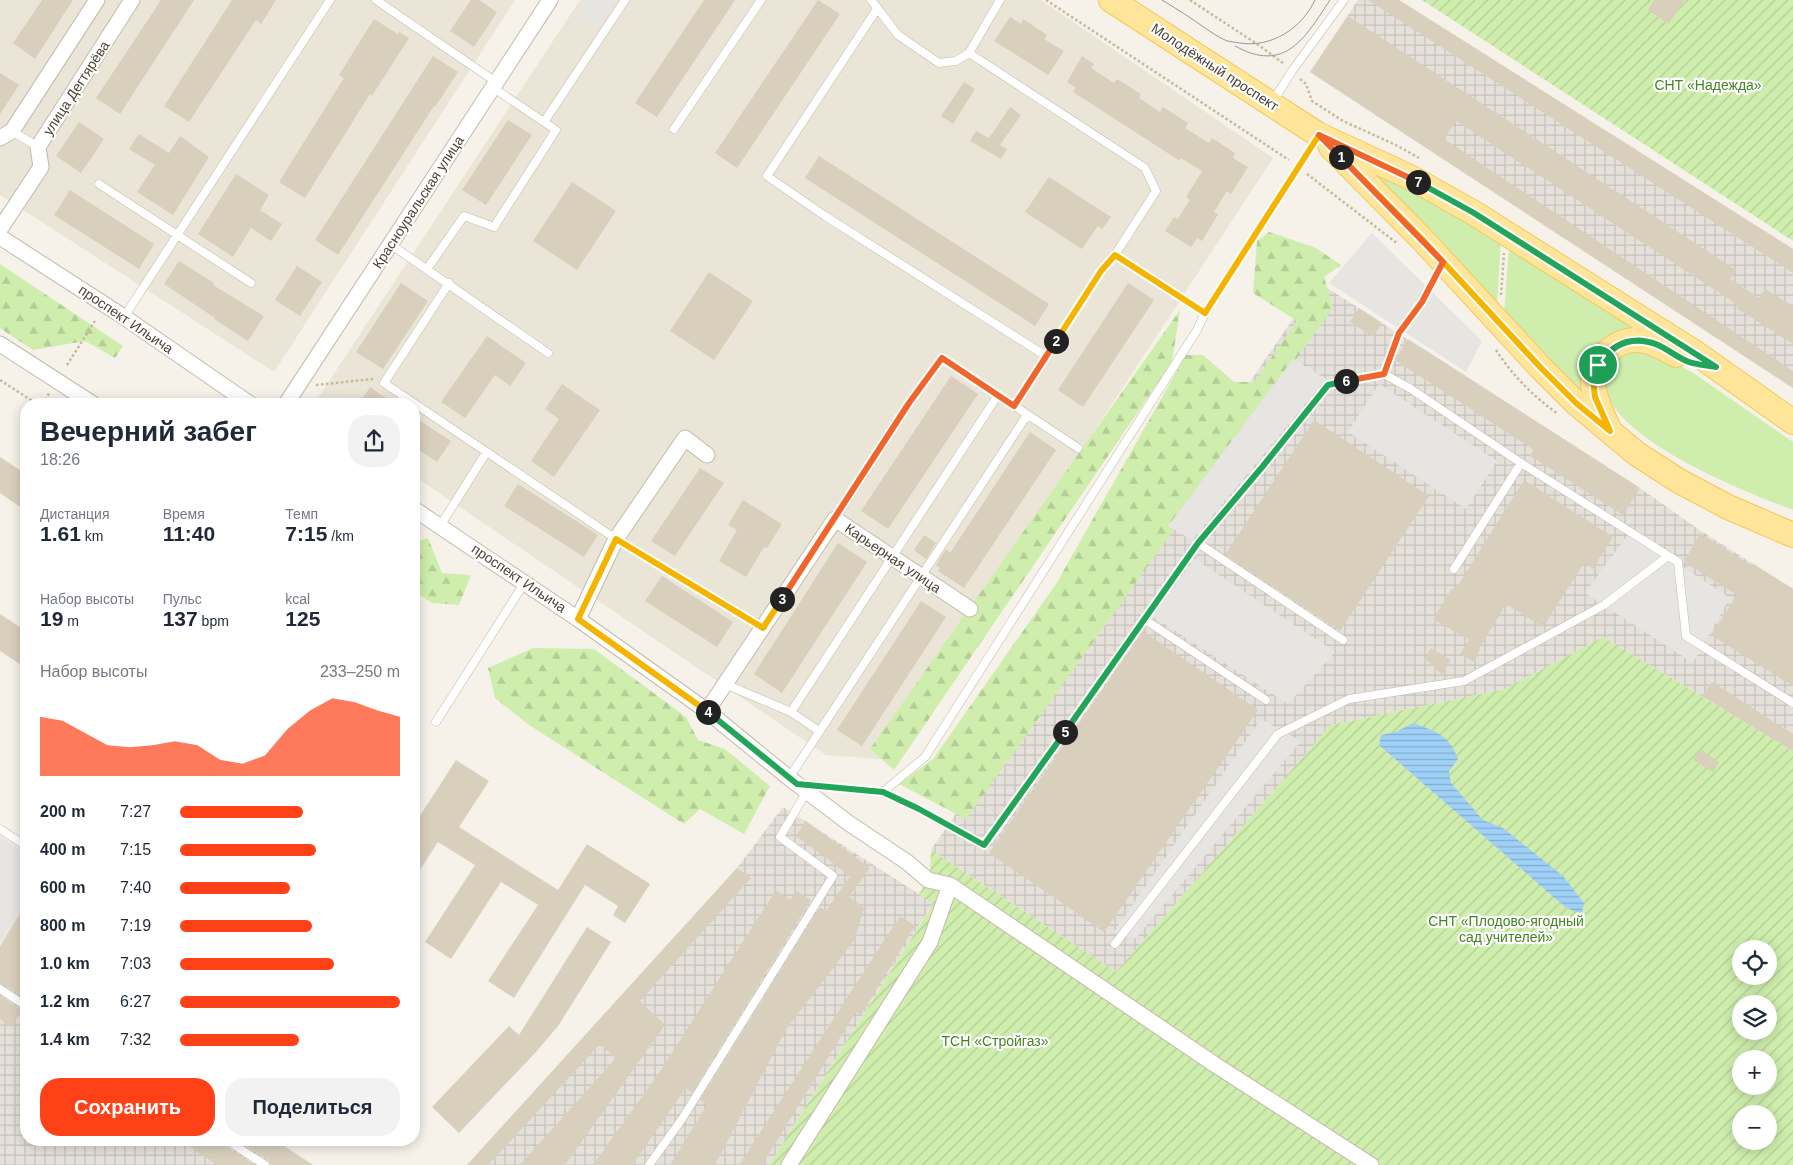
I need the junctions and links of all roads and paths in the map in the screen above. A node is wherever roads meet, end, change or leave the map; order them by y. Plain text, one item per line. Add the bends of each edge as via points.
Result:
1 (98, 0) edge
2 (132, 0) edge
3 (330, 0) edge
4 (376, 0) edge
5 (550, 0) edge
6 (625, 0) edge
7 (761, 0) edge
8 (870, 0) edge
9 (1000, 0) edge
10 (1046, 0) edge
11 (1111, 0) edge
12 (1190, 0) edge
13 (1344, 0) edge
14 (877, 9) junction
15 (969, 53) junction
16 (1285, 64) dead end
17 (494, 85) junction
18 (1272, 103) junction
19 (544, 122) junction
20 (674, 129) dead end
21 (6, 134) edge
22 (1319, 135) junction
23 (38, 147) junction
24 (1298, 167) junction
25 (99, 184) dead end
26 (0, 228) edge
27 (0, 236) edge
28 (177, 236) junction
29 (390, 244) junction
30 (1505, 244) dead end
31 (1115, 255) junction
32 (1443, 262) junction
33 (427, 269) junction
34 (250, 283) dead end
35 (448, 283) junction
36 (1501, 300) dead end
37 (1205, 313) junction
38 (124, 317) junction
39 (95, 321) dead end
40 (0, 344) edge
41 (548, 353) dead end
42 (1046, 356) junction
43 (67, 365) dead end
44 (1716, 367) junction
45 (1384, 374) junction
46 (0, 380) edge
47 (384, 383) junction
48 (296, 388) junction
49 (52, 389) dead end
50 (998, 395) junction
51 (28, 398) edge
52 (46, 398) edge
53 (84, 398) edge
54 (241, 398) edge
55 (290, 398) edge
56 (406, 398) edge
57 (1014, 406) junction
58 (420, 408) edge
59 (1027, 415) junction
60 (1793, 422) edge
61 (1610, 431) junction
62 (1078, 448) dead end
63 (486, 453) junction
64 (707, 455) dead end
65 (1521, 463) junction
66 (420, 513) edge
67 (835, 519) junction
68 (440, 526) junction
69 (1793, 535) edge
70 (616, 539) junction
71 (1198, 543) junction
72 (1668, 556) junction
73 (891, 557) junction
74 (1454, 569) dead end
75 (920, 576) junction
76 (525, 582) junction
77 (970, 609) dead end
78 (578, 619) junction
79 (1144, 619) junction
80 (763, 628) junction
81 (1343, 640) dead end
82 (726, 684) junction
83 (1266, 700) dead end
84 (1793, 703) edge
85 (706, 711) junction
86 (791, 712) junction
87 (436, 722) dead end
88 (819, 731) junction
89 (798, 784) junction
90 (883, 792) junction
91 (0, 829) edge
92 (20, 842) edge
93 (950, 885) junction
94 (1115, 944) dead end
95 (0, 989) edge
96 (20, 1002) edge
97 (236, 1146) edge
98 (265, 1165) edge
99 (649, 1165) edge
100 (789, 1165) edge
101 (1371, 1165) edge

1 - 21 street
2 - 23 street, улица Дегтярёва
3 - 28 lane
4 - 17 lane
5 - 17 street, Красноуральская улица
6 - 19 lane
7 - 20 lane
8 - 14 lane
9 - 15 lane
10 - 24 path
11 - 18 main road, Молодёжный проспект
12 - 16 path
13 - 18 lane
14 - 15 lane via 898,35 939,63 956,61
14 - 42 lane via 767,176
15 - 31 lane via 1145,168 1156,191
17 - 19 lane
17 - 29 street, Красноуральская улица
18 - 22 main road, Молодёжный проспект
19 - 33 lane via 556,130 494,227 464,216
21 - 23 lane
22 - 24 lane
22 - 32 main road, Молодёжный проспект
22 - 44 main road, Молодёжный проспект via 1410,177 1474,213
23 - 26 street, улица Дегтярёва via 41,167
24 - 37 lane
25 - 28 lane
27 - 38 street, проспект Ильича
28 - 34 lane
28 - 38 lane
29 - 33 lane
29 - 48 street, Красноуральская улица
30 - 36 path
31 - 37 lane
31 - 42 lane via 1101,271
32 - 45 lane via 1422,302 1399,333
32 - 61 main road, Молодёжный проспект via 1541,368
33 - 35 lane
35 - 41 lane
35 - 47 lane
37 - 90 lane via 925,757
38 - 54 street, проспект Ильича
39 - 43 path
40 - 53 street
42 - 57 lane
44 - 60 main road, Молодёжный проспект
44 - 61 main road via 1690,362 1657,345 1636,340 1620,344 1606,353 1593,380 1595,397
45 - 65 lane
45 - 71 lane via 1328,385
46 - 51 path
47 - 48 path via 378,379
47 - 56 lane
48 - 55 street, Красноуральская улица
49 - 52 path
50 - 57 lane
50 - 67 lane via 942,358 909,403
50 - 73 lane
57 - 59 lane
58 - 63 lane
59 - 62 lane
59 - 75 lane
61 - 69 main road, Молодёжный проспект via 1637,454 1679,481 1728,507
63 - 68 lane
63 - 70 lane
64 - 70 street via 685,438
65 - 72 lane
65 - 74 lane
66 - 68 street, проспект Ильича
67 - 73 street, Карьерная улица
67 - 80 street, Карьерная улица
68 - 76 street, проспект Ильича
70 - 78 street
70 - 80 lane
71 - 79 lane
71 - 81 lane
72 - 84 lane via 1678,562 1686,636
72 - 94 lane via 1604,605 1464,681 1349,699 1278,734
73 - 75 street, Карьерная улица
73 - 86 lane
75 - 77 street, Карьерная улица
75 - 88 lane
76 - 78 street, проспект Ильича
76 - 87 lane
78 - 85 street, проспект Ильича
79 - 83 lane
79 - 90 lane via 984,845
80 - 82 street, Карьерная улица
82 - 85 street, Карьерная улица
82 - 86 lane
85 - 89 street, проспект Ильича
86 - 88 lane
88 - 89 lane
89 - 90 lane
89 - 93 street, проспект Ильича via 928,880
89 - 99 lane via 780,837 833,876 682,1119
91 - 92 lane
93 - 100 street via 930,942
93 - 101 street, проспект Ильича via 1214,1064
95 - 96 lane
97 - 98 lane

